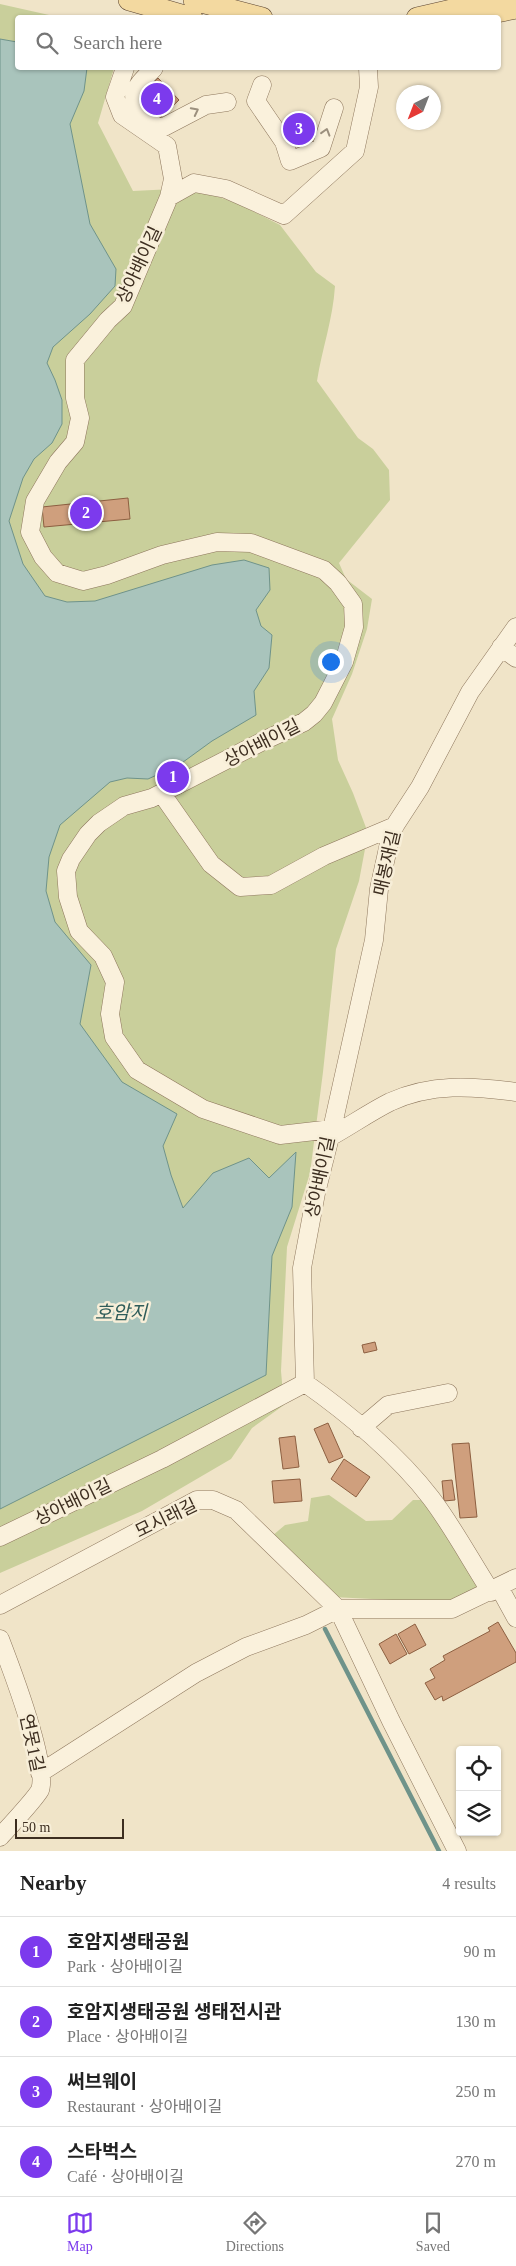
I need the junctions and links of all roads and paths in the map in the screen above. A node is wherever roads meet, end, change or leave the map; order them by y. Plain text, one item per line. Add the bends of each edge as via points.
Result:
1 (194, 0) edge
2 (495, 0) edge
3 (140, 5) edge
4 (516, 8) edge
5 (180, 15) edge
6 (251, 15) edge
7 (430, 15) edge
8 (485, 15) edge
9 (124, 70) edge
10 (152, 70) edge
11 (368, 70) edge
12 (262, 85) dead end
13 (227, 102) dead end
14 (334, 108) dead end
15 (169, 197) junction
16 (516, 627) edge
17 (501, 647) junction
18 (516, 658) edge
19 (162, 794) junction
20 (395, 826) junction
21 (516, 1092) edge
22 (331, 1133) junction
23 (305, 1383) junction
24 (448, 1393) dead end
25 (361, 1428) junction
26 (0, 1538) edge
27 (516, 1578) edge
28 (495, 1589) junction
29 (0, 1605) edge
30 (338, 1609) junction
31 (516, 1618) edge
32 (0, 1639) edge
33 (40, 1773) junction
34 (3, 1831) edge
35 (457, 1851) edge

1 - 6 main road
2 - 7 main road
3 - 5 main road
4 - 8 main road
9 - 15 street, 상아배이길 via 115,97 122,115 168,146 173,179
10 -> 13 street via 133,96 134,103 155,126 162,128 206,105
11 - 15 street via 369,87 355,152 284,216 226,189 194,183
12 -> 14 street via 256,101 284,142 290,161 321,148
15 - 19 street, 상아배이길 via 123,306 75,360 75,398 80,418 75,442 58,462 36,502 30,532 43,557 57,573 83,581 162,555 217,542 251,543 324,570 353,604 354,627 344,662 314,714
16 - 17 street, 매봉재길
17 - 18 street
17 - 20 street, 매봉재길 via 470,692 420,787
19 - 20 street via 211,864 240,887 270,884 324,856
19 - 22 street, 상아배이길 via 124,806 99,824 80,845 66,871 68,898 79,931 103,956 115,982 110,1014 114,1036 137,1070 203,1109 280,1135
20 - 22 street, 매봉재길 via 385,859 374,940
21 - 22 street via 475,1086 430,1089 391,1102
22 - 23 street, 상아배이길 via 302,1268
23 - 25 street
23 - 26 street, 상아배이길 via 162,1459
24 - 25 street via 388,1405
25 - 28 street via 396,1458 431,1499
27 - 28 street
28 - 30 street via 452,1609
28 - 31 street
29 - 30 street, 모시래길 via 196,1500 213,1500 236,1510
30 - 33 street via 306,1625 246,1647 196,1673
30 - 35 street, 모시래길
32 - 33 street, 연못1길 via 31,1725
33 - 34 street, 연못1길 via 40,1790

